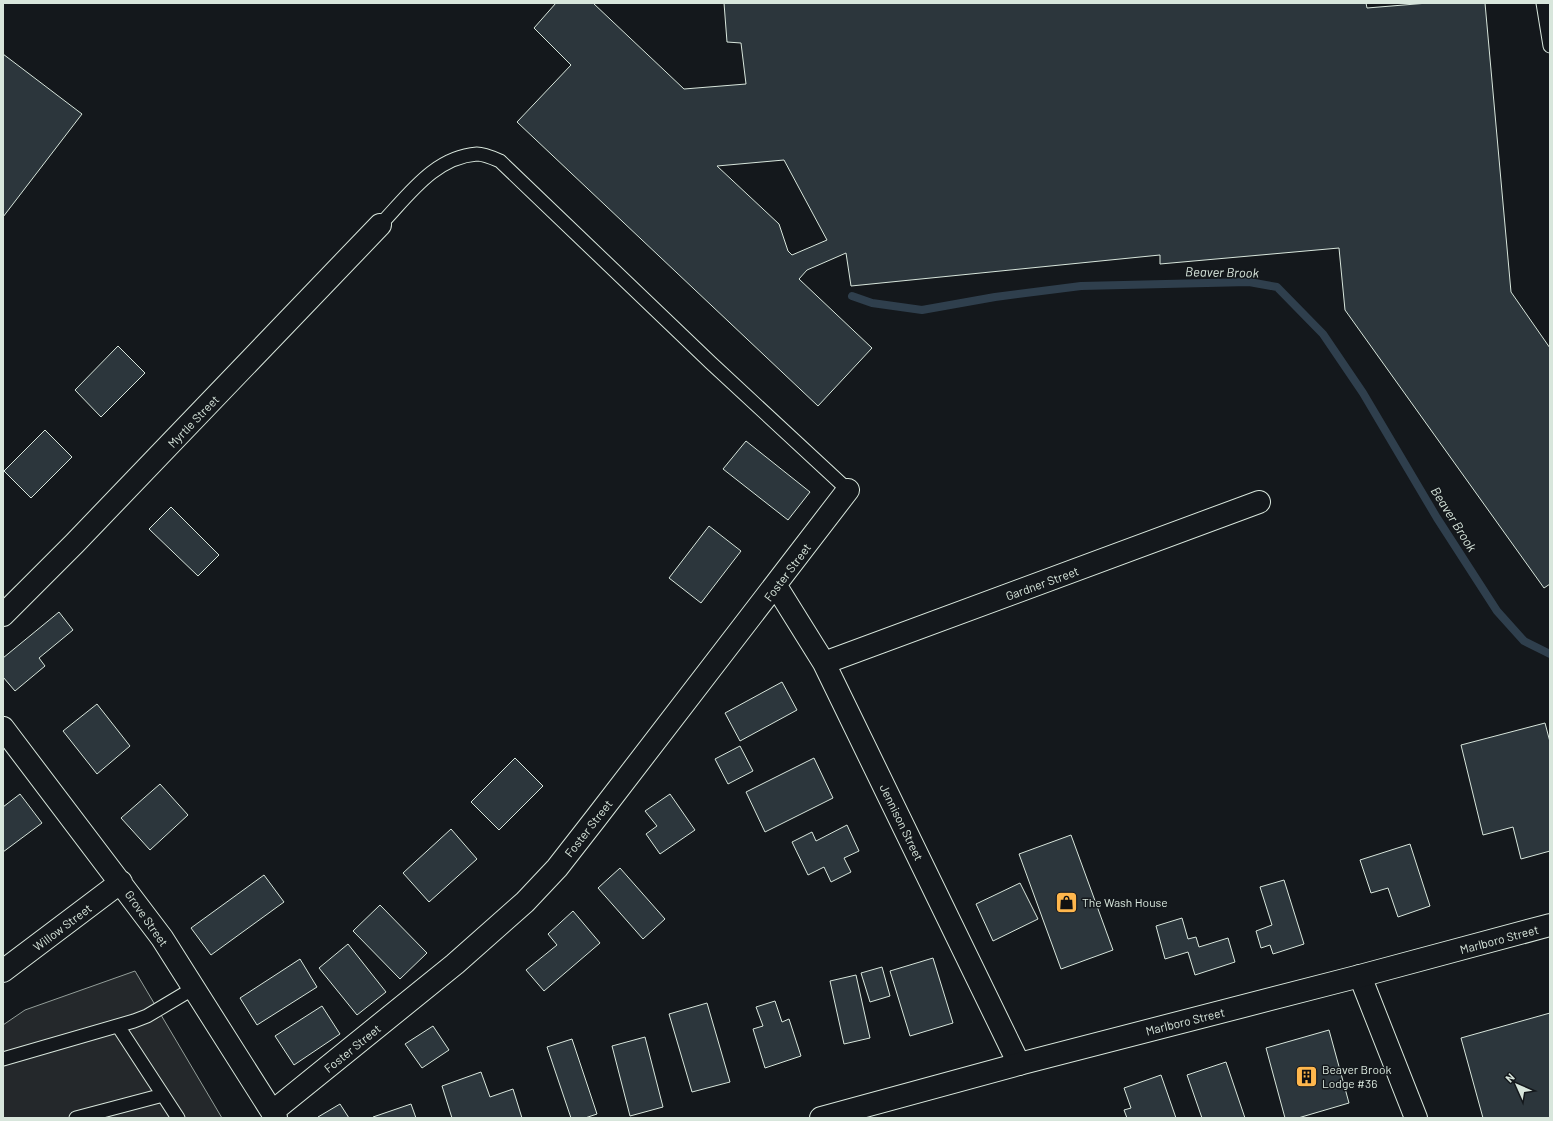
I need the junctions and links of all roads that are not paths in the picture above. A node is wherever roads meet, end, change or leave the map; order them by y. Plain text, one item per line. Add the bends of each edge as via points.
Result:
1 (1543, 3) edge
2 (1550, 46) edge
3 (380, 225) joint
4 (848, 490) joint
5 (1259, 502) dead end
6 (776, 586) junction
7 (3, 615) edge
8 (824, 663) junction
9 (3, 728) edge
10 (121, 882) junction
11 (1550, 925) edge
12 (3, 971) edge
13 (1360, 976) junction
14 (194, 988) junction
15 (118, 1026) junction
16 (3, 1059) edge
17 (1019, 1064) junction
18 (163, 1094) junction
19 (861, 1113) edge
20 (274, 1115) edge
21 (76, 1118) edge
22 (178, 1118) edge
23 (821, 1118) edge
24 (1416, 1118) edge

1 - 2 lane
3 - 4 lane via 435,168 456,158 478,154 500,161
3 - 7 street, Myrtle Street
4 - 6 street, Foster Street
5 - 8 street, Gardner Street
6 - 8 street, Jennison Street
6 - 20 street, Foster Street via 562,862 525,902
8 - 17 street, Jennison Street
9 - 10 street, Grove Street
10 - 12 street, Willow Street
10 - 14 street, Grove Street via 162,938
11 - 13 street, Marlboro Street
13 - 17 street, Marlboro Street
13 - 24 street
14 - 15 lane via 147,1016
14 - 20 street, Grove Street
15 - 16 lane
15 - 18 lane
17 - 19 street, Marlboro Street
18 - 21 lane
18 - 22 lane
19 - 23 street, Marlboro Street

